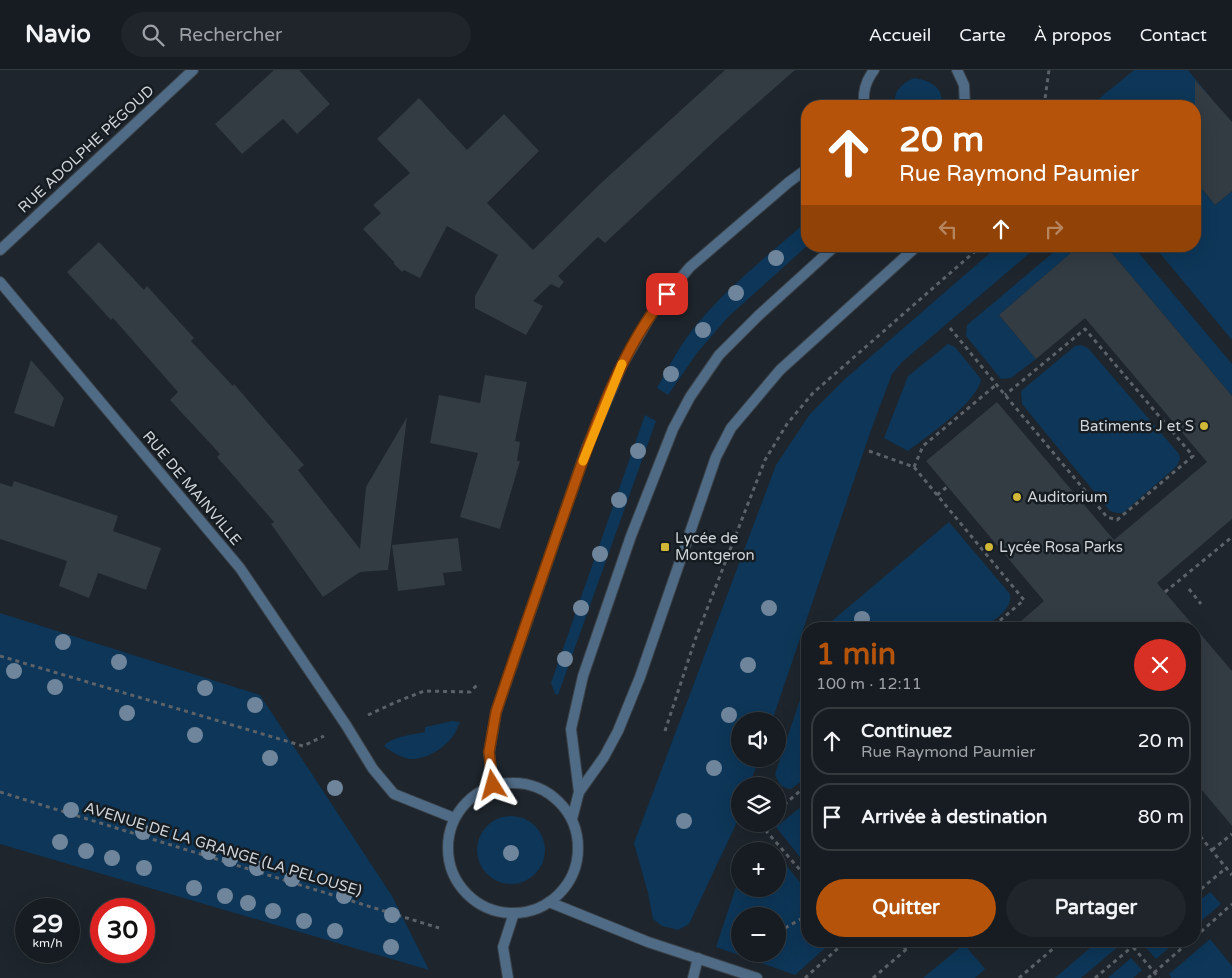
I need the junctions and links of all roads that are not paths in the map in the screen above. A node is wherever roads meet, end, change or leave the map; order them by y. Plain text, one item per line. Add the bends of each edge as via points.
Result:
1 (193, 70) edge
2 (874, 70) edge
3 (957, 70) edge
4 (864, 100) edge
5 (965, 100) edge
6 (801, 173) edge
7 (0, 250) edge
8 (828, 252) edge
9 (910, 252) edge
10 (0, 282) edge
11 (493, 785) junction
12 (579, 792) junction
13 (454, 818) junction
14 (572, 819) junction
15 (549, 902) junction
16 (514, 913) junction
17 (698, 958) junction
18 (508, 978) edge
19 (692, 978) edge
20 (757, 978) edge

1 - 7 street, RUE ADOLPHE PÉGOUD
2 - 4 street via 868,77
3 - 5 street via 964,86
6 - 11 street via 690,268 655,308 622,365 587,447 496,712 489,752
8 - 12 street via 719,355 673,429 631,536 583,676 571,729
9 - 12 street via 780,370 731,428 716,457 640,677 618,731
10 - 13 street, RUE DE MAINVILLE via 240,568 373,769 394,794
11 - 13 street via 471,798
11 - 14 street via 530,784 548,792
12 - 14 street
13 - 16 street via 448,834 447,851 457,883 482,906
14 - 15 street via 578,837 578,856 573,874 563,890
15 - 16 street via 532,910
15 - 17 street via 648,942
16 - 18 street via 503,947
17 - 19 street
17 - 20 street

